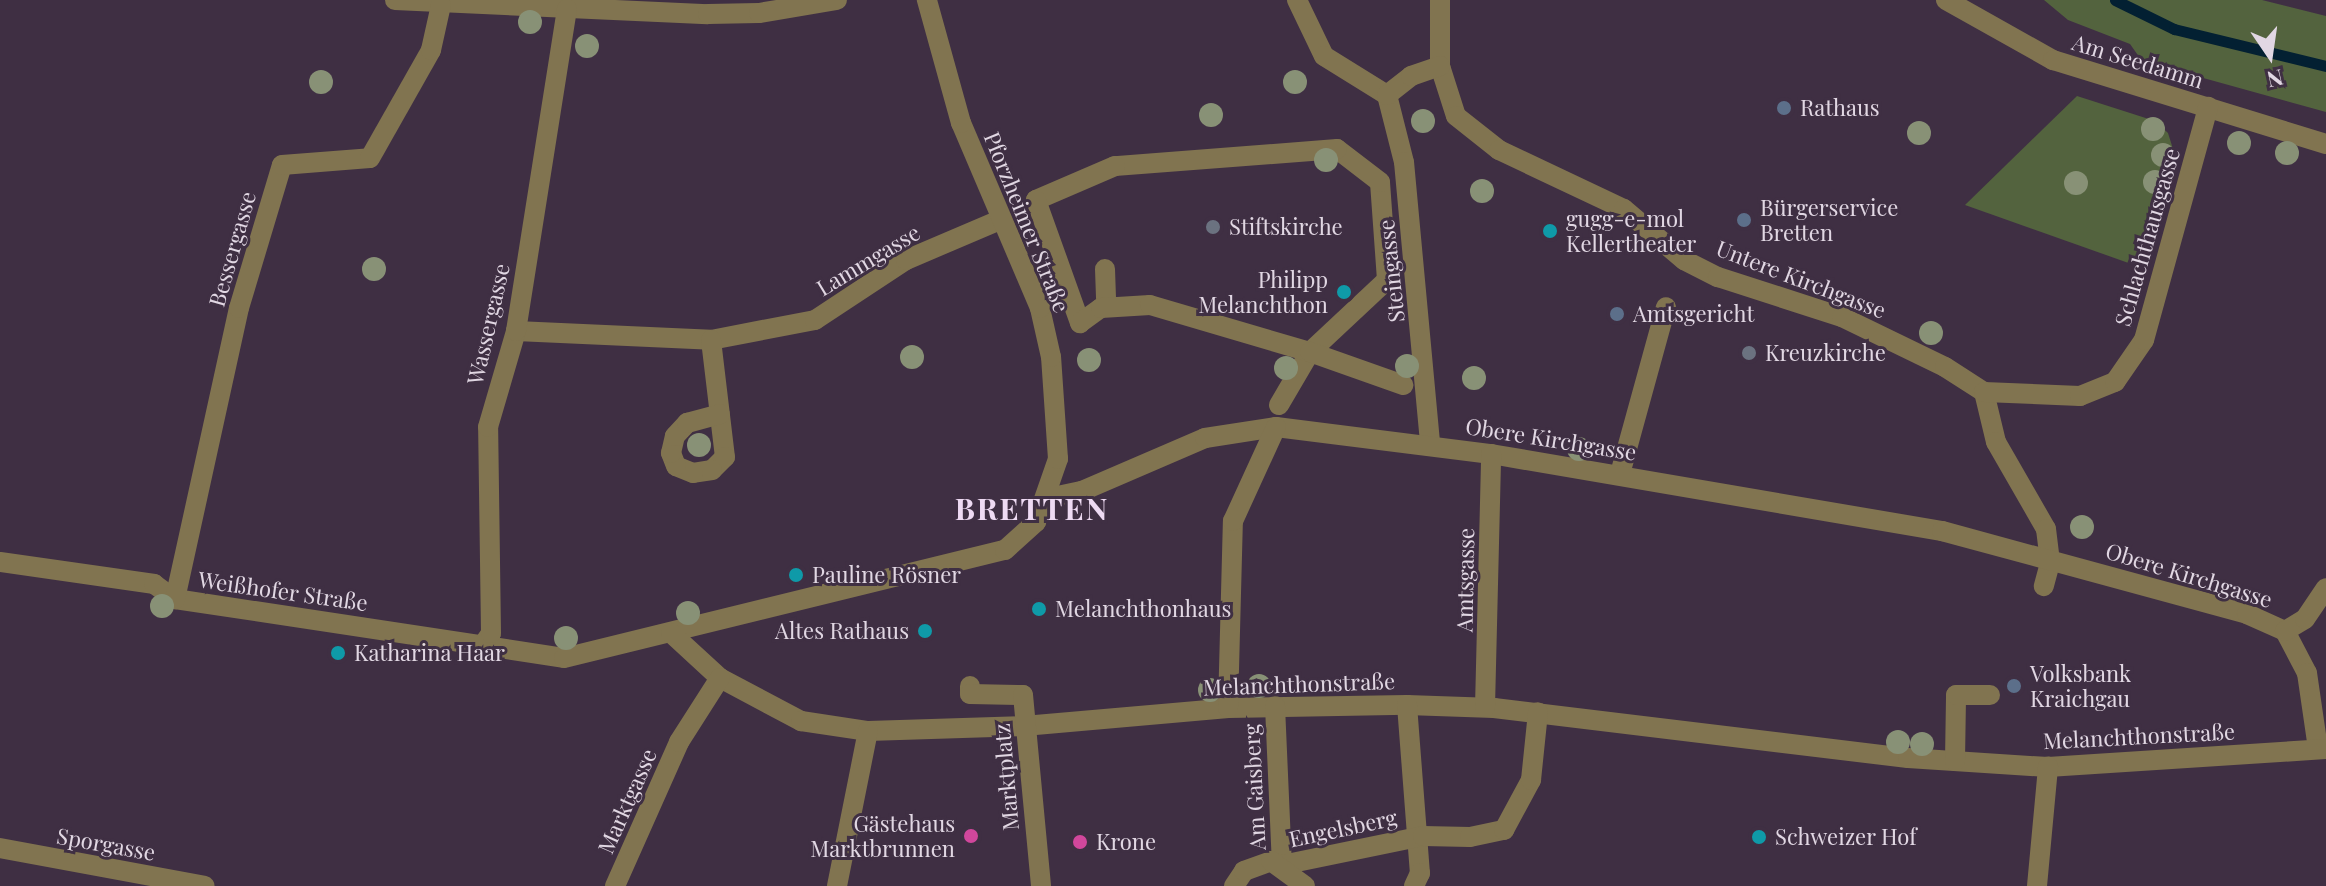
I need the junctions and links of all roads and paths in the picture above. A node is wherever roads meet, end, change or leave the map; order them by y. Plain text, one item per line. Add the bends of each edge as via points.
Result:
1 (395, 0) edge
2 (837, 0) edge
3 (927, 0) edge
4 (1297, 0) edge
5 (1440, 0) edge
6 (1946, 0) edge
7 (427, 3) edge
8 (590, 5) edge
9 (567, 9) junction
10 (1440, 66) junction
11 (1387, 95) junction
12 (2208, 107) junction
13 (2326, 144) edge
14 (1000, 220) junction
15 (1105, 269) dead end
16 (1106, 307) junction
17 (1666, 307) dead end
18 (516, 331) junction
19 (711, 340) junction
20 (1310, 352) junction
21 (1403, 385) dead end
22 (1984, 392) junction
23 (1279, 405) dead end
24 (720, 414) dead end
25 (1276, 427) junction
26 (1430, 444) junction
27 (1491, 454) junction
28 (1620, 474) junction
29 (1048, 498) junction
30 (0, 562) edge
31 (2050, 563) junction
32 (2044, 586) dead end
33 (2326, 588) edge
34 (175, 599) junction
35 (2285, 631) junction
36 (671, 633) junction
37 (480, 649) junction
38 (720, 678) junction
39 (970, 686) dead end
40 (1990, 695) dead end
41 (1407, 705) junction
42 (1275, 706) junction
43 (1485, 707) junction
44 (1228, 708) junction
45 (1538, 712) junction
46 (1024, 726) junction
47 (868, 731) junction
48 (2322, 749) edge
49 (1955, 761) junction
50 (2048, 767) junction
51 (1419, 836) junction
52 (0, 848) edge
53 (1282, 865) junction
54 (1040, 876) edge
55 (1422, 880) edge
56 (205, 886) edge
57 (615, 886) edge
58 (837, 886) edge
59 (1234, 886) edge
60 (1305, 886) edge
61 (2037, 886) edge

1 - 7 street
2 - 8 street via 759,13
3 - 14 street, Pforzheimer Straße via 961,123
4 - 11 street via 1324,56
5 - 10 street, Untere Kirchgasse
6 - 12 street, Am Seedamm via 2053,60
7 - 9 street
7 - 34 street, Bessergasse via 431,50 370,158 282,165 239,308 196,483
8 - 9 street
9 - 18 street, Wassergasse
10 - 11 street via 1411,76
10 - 22 street, Untere Kirchgasse via 1456,116 1499,150 1624,209 1684,260 1718,277 1842,317
11 - 26 street, Steingasse via 1404,162
12 - 13 street, Am Seedamm
12 - 22 street, Schlachthausgasse via 2144,340 2115,382 2080,396
14 - 19 street, Lammgasse via 906,260 815,320
14 - 29 street, Pforzheimer Straße via 1040,308 1051,357 1058,459
15 - 16 street
16 - 20 street via 1150,305
16 - 20 street via 1080,323 1036,200 1115,166 1337,149 1380,182 1387,280
17 - 28 street
18 - 19 street, Lammgasse
18 - 37 street, Wassergasse via 488,427 491,633
19 - 24 street
20 - 21 street
20 - 23 street
22 - 31 street via 1996,442 2040,514
25 - 26 street, Obere Kirchgasse
25 - 29 street, Obere Kirchgasse via 1205,438 1082,491
25 - 44 street via 1233,521
26 - 27 street, Obere Kirchgasse
27 - 28 street, Obere Kirchgasse
27 - 43 street, Amtsgasse
28 - 31 street, Obere Kirchgasse via 1942,531
29 - 36 street, Pforzheimer Straße via 1036,522 1005,550
30 - 34 street, Weißhofer Straße via 154,584
31 - 32 street
31 - 35 street, Obere Kirchgasse via 2247,614
33 - 35 street via 2305,619
34 - 37 street, Weißhofer Straße
35 - 48 street, Obere Kirchgasse via 2307,673
36 - 37 street, Weißhofer Straße via 564,658
36 - 38 street, Melanchthonstraße
38 - 47 street, Melanchthonstraße via 801,721
38 - 57 street, Marktgasse via 683,736
39 - 46 street, Marktplatz via 970,694 1023,695
40 - 49 street via 1956,695
41 - 42 street, Melanchthonstraße
41 - 43 street, Melanchthonstraße
41 - 51 street, Engelsberg
42 - 44 street, Melanchthonstraße
42 - 53 street, Am Gaisberg
43 - 45 street, Melanchthonstraße
44 - 46 street, Melanchthonstraße
45 - 49 street, Melanchthonstraße
45 - 51 street, Engelsberg via 1531,780 1506,837
46 - 47 street, Melanchthonstraße
46 - 54 street, Marktplatz
47 - 58 street
48 - 50 street, Melanchthonstraße
49 - 50 street, Melanchthonstraße
50 - 61 street
51 - 53 street, Engelsberg
51 - 55 street, Engelsberg
52 - 56 street, Sporgasse
53 - 59 street, Engelsberg via 1258,863
53 - 60 street, Engelsberg

